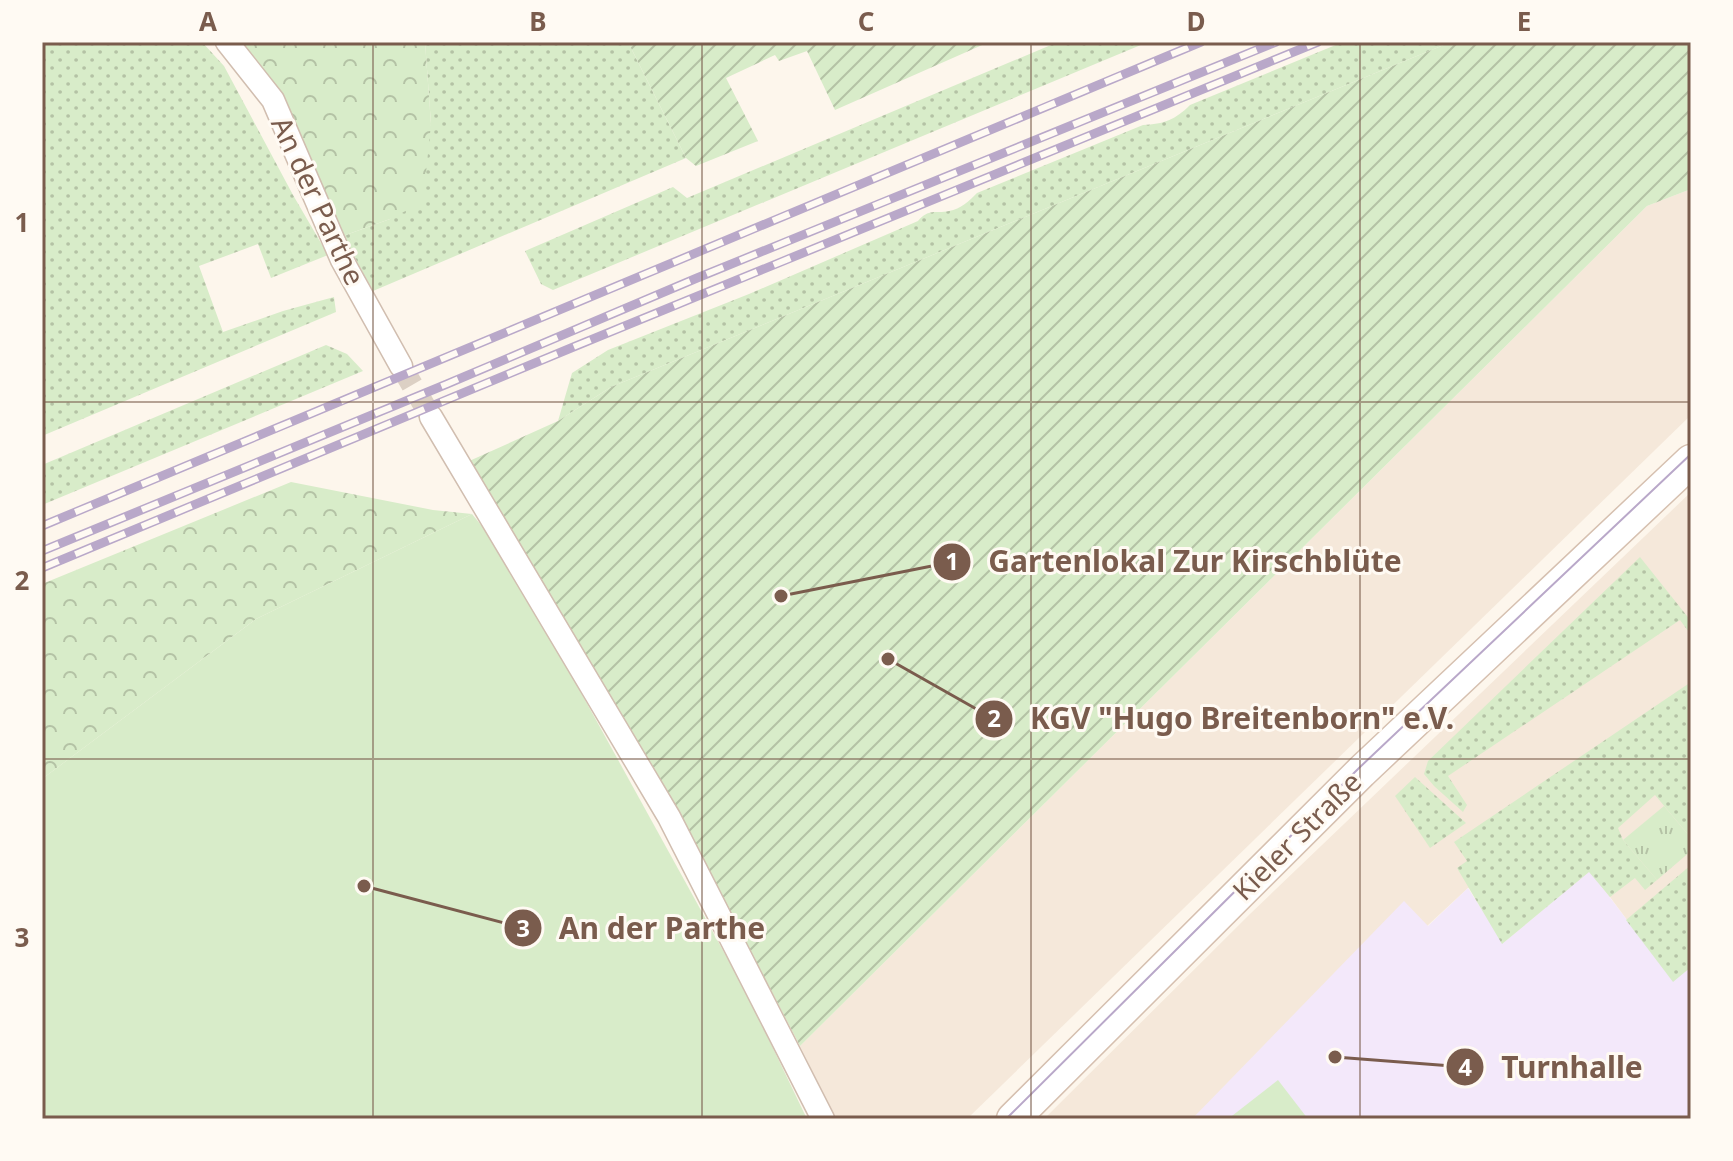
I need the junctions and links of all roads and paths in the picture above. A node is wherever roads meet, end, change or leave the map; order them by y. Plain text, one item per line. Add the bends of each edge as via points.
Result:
1 (227, 42) edge
2 (401, 366) tunnel mouth
3 (431, 417) tunnel mouth
4 (1691, 461) edge
5 (823, 1119) edge
6 (1013, 1119) edge

1 - 2 street, An der Parthe via 273,100 342,260
3 - 5 street via 669,817
4 - 6 main road, Kieler Straße via 1361,772

